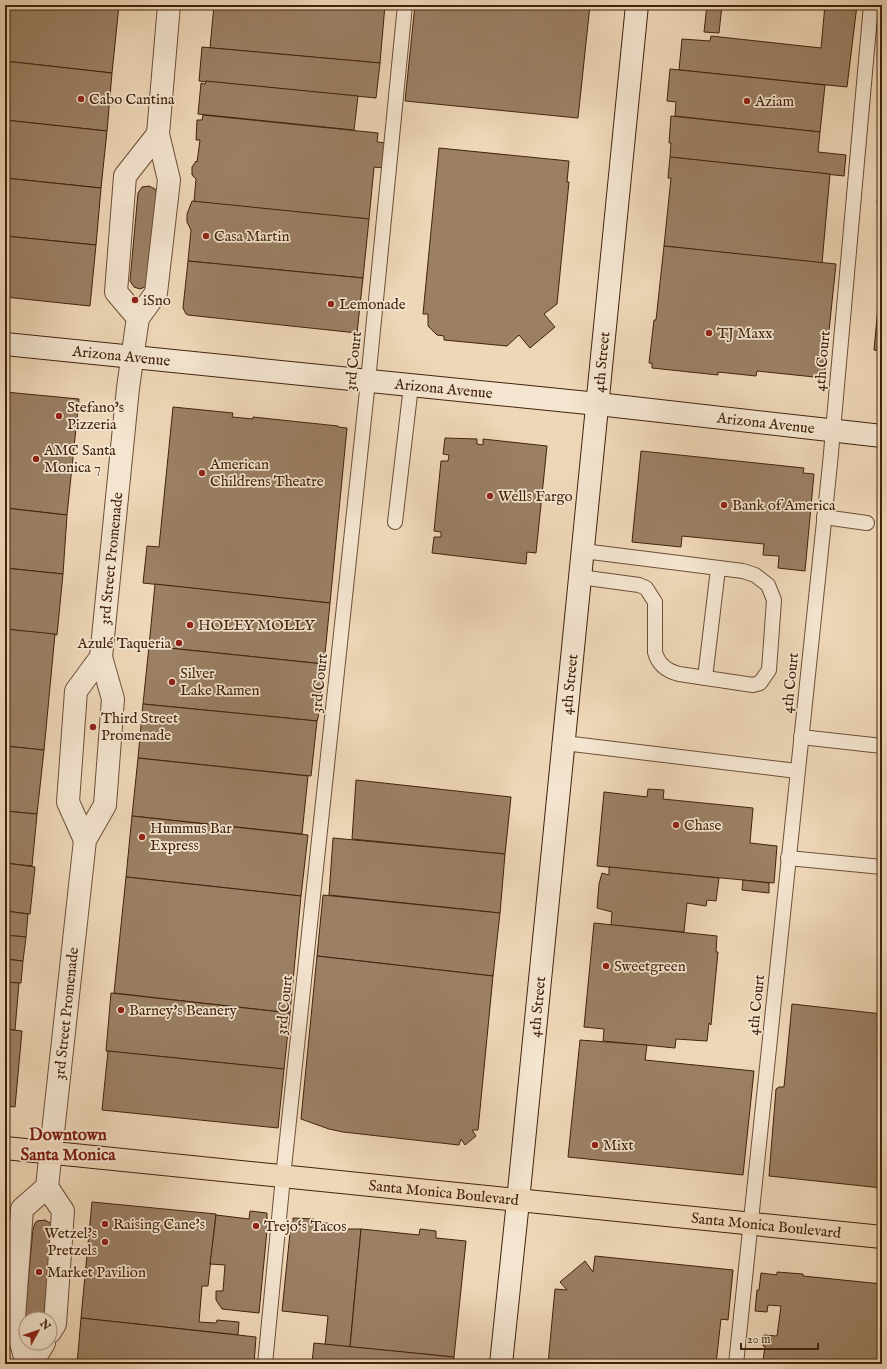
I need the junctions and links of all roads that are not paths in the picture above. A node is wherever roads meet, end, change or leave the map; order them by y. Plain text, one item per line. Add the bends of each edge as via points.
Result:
1 (169, 5) edge
2 (405, 5) edge
3 (637, 5) edge
4 (871, 5) edge
5 (158, 134) junction
6 (138, 318) junction
7 (5, 344) edge
8 (133, 357) junction
9 (368, 381) junction
10 (412, 386) junction
11 (598, 404) junction
12 (833, 430) junction
13 (882, 436) edge
14 (824, 518) junction
15 (395, 522) dead end
16 (867, 523) dead end
17 (583, 551) junction
18 (718, 569) junction
19 (580, 577) junction
20 (102, 657) junction
21 (705, 678) junction
22 (801, 737) junction
23 (564, 743) junction
24 (882, 746) edge
25 (797, 771) junction
26 (85, 840) junction
27 (788, 858) junction
28 (882, 867) edge
29 (5, 1148) edge
30 (51, 1153) junction
31 (283, 1177) junction
32 (47, 1187) junction
33 (518, 1201) junction
34 (750, 1223) junction
35 (882, 1237) edge
36 (56, 1311) edge
37 (39, 1351) edge
38 (27, 1364) edge
39 (31, 1364) edge
40 (265, 1364) edge
41 (501, 1364) edge
42 (736, 1364) edge

1 - 5 street, 3rd Street Promenade
2 - 9 lane, 3rd Court
3 - 11 street, 4th Street
4 - 12 lane, 4th Court
5 - 6 street, 3rd Street Promenade via 169,180 156,293
5 - 6 street via 125,176 116,292
6 - 8 street, 3rd Street Promenade
7 - 8 street, Arizona Avenue
8 - 9 street, Arizona Avenue
8 - 20 street, 3rd Street Promenade
9 - 10 street, Arizona Avenue
9 - 31 lane, 3rd Court
10 - 11 street, Arizona Avenue
10 - 15 lane
11 - 12 street, Arizona Avenue
11 - 17 street, 4th Street
12 - 13 street, Arizona Avenue
12 - 14 lane, 4th Court
14 - 16 lane
14 - 22 lane, 4th Court
17 - 18 lane
17 - 19 street, 4th Street
18 - 21 lane
18 - 21 lane via 749,573 768,585 774,600 769,670 760,683 753,685
19 - 21 lane via 635,584 646,588 655,602 657,658 670,672
19 - 23 street, 4th Street
20 - 26 street, 3rd Street Promenade via 114,699 106,805
20 - 26 street via 76,691 68,802
22 - 24 lane
22 - 25 lane, 4th Court
23 - 25 lane
23 - 33 street, 4th Street
25 - 27 lane, 4th Court
26 - 30 street, 3rd Street Promenade
27 - 28 lane
27 - 34 lane, 4th Court
29 - 30 main road, Santa Monica Boulevard
30 - 31 main road, Santa Monica Boulevard
30 - 32 street, 3rd Street Promenade
31 - 33 main road, Santa Monica Boulevard
31 - 40 lane, 3rd Court
32 - 36 street via 63,1211
32 - 38 street via 22,1209 14,1318
33 - 34 main road, Santa Monica Boulevard
33 - 41 street, 4th Street
34 - 35 main road, Santa Monica Boulevard
34 - 42 lane, 4th Court
37 - 39 street

